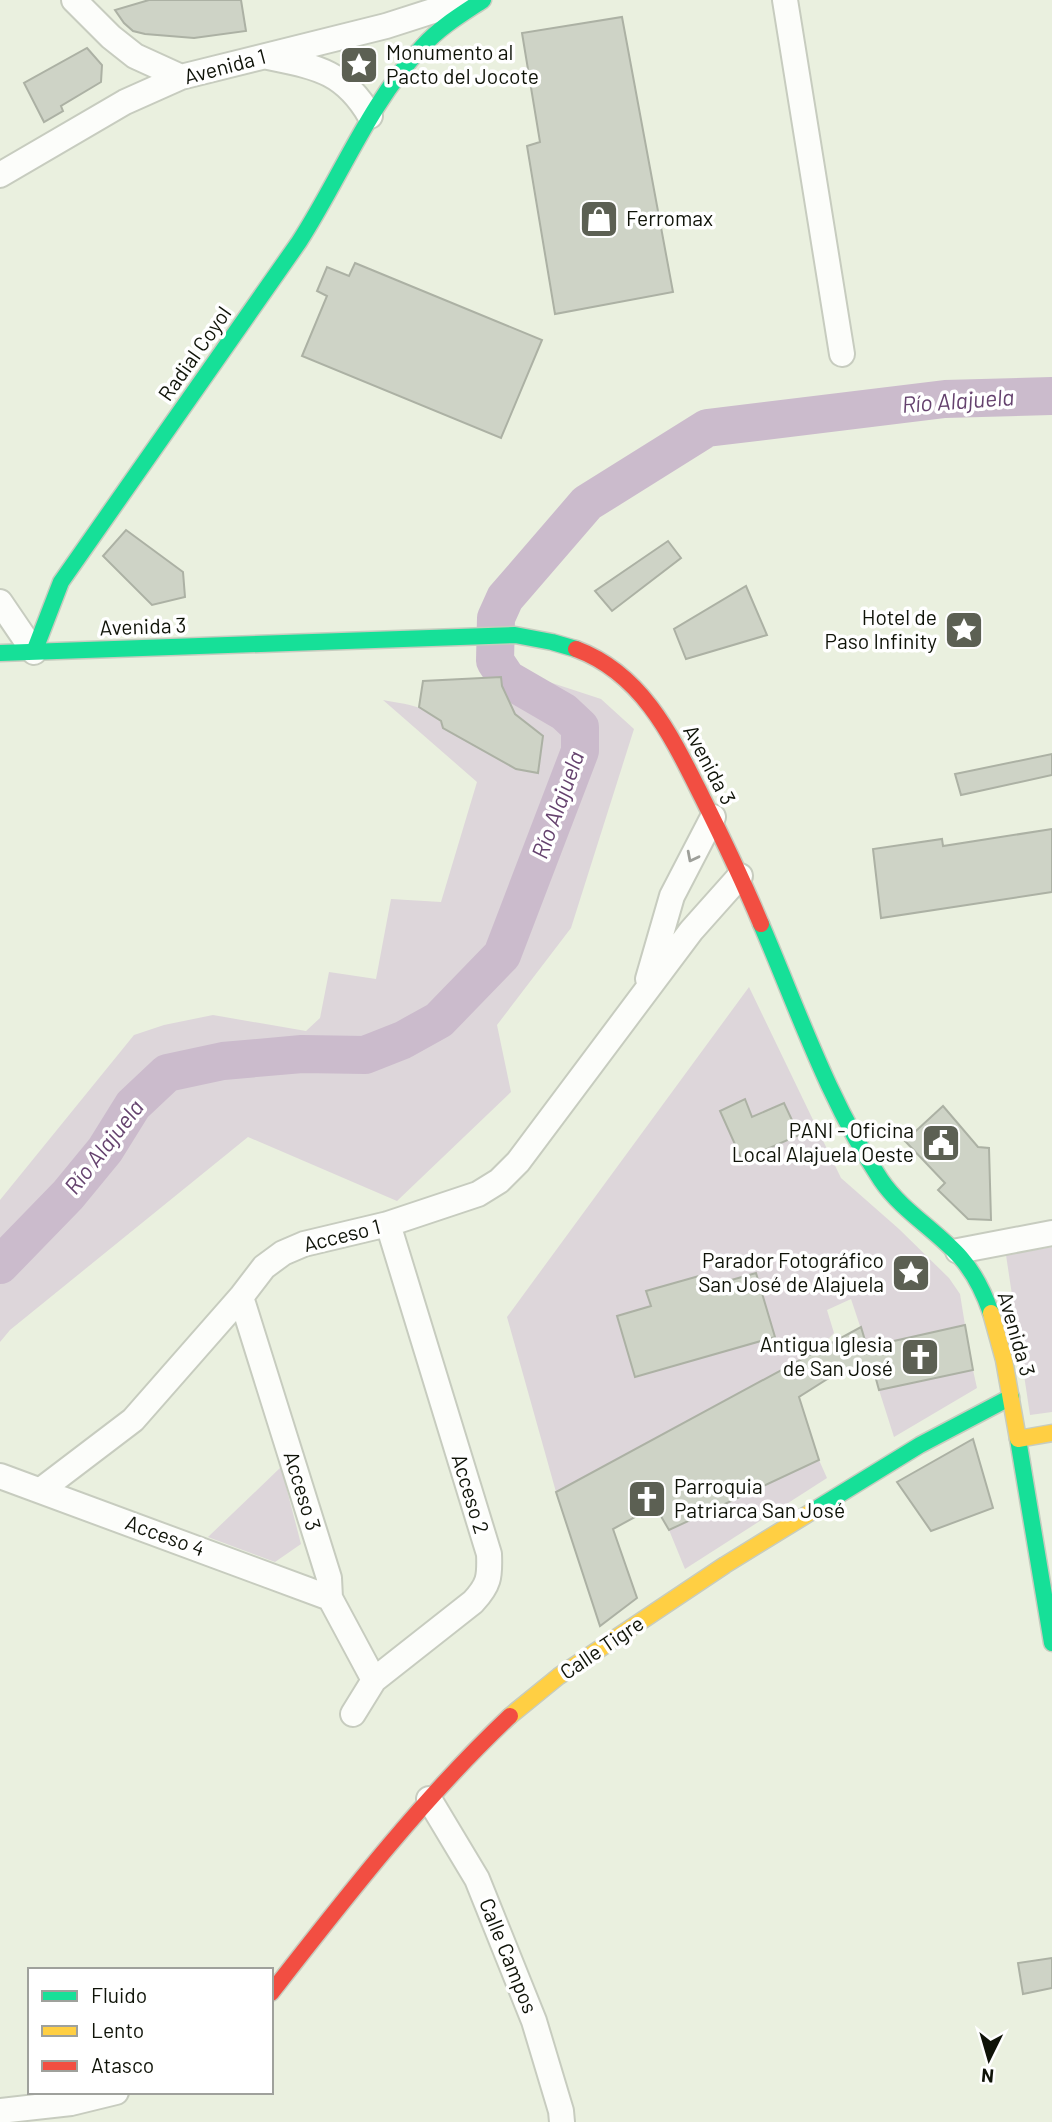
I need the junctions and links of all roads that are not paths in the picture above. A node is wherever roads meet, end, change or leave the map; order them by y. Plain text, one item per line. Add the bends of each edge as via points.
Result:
1 (74, 0) edge
2 (483, 0) edge
3 (785, 0) edge
4 (462, 1) edge
5 (264, 56) junction
6 (181, 77) junction
7 (393, 80) junction
8 (370, 117) junction
9 (0, 175) edge
10 (842, 354) dead end
11 (0, 602) edge
12 (34, 652) junction
13 (0, 653) edge
14 (713, 817) junction
15 (740, 876) junction
16 (643, 996) junction
17 (388, 1224) junction
18 (1052, 1233) edge
19 (958, 1251) junction
20 (241, 1297) junction
21 (1011, 1397) junction
22 (1052, 1433) edge
23 (1018, 1439) junction
24 (0, 1476) edge
25 (41, 1490) junction
26 (330, 1598) junction
27 (1052, 1643) edge
28 (374, 1680) junction
29 (353, 1714) dead end
30 (429, 1800) junction
31 (273, 1990) edge
32 (108, 2094) edge
33 (9, 2114) edge
34 (562, 2122) edge

1 - 6 street via 135,56
2 - 7 street, Radial Coyol via 440,30
3 - 10 street
4 - 5 street, Avenida 1 via 386,26
4 - 7 street, Radial Coyol via 430,23 406,50
5 - 6 street, Avenida 1
5 - 8 street via 314,67 332,76 359,97
6 - 9 street, Avenida 1 via 125,102
7 - 8 street, Radial Coyol
8 - 12 street, Radial Coyol via 299,242 61,582
11 - 12 street
12 - 13 street, Avenida 3
12 - 14 street, Avenida 3 via 483,635 563,643 596,657 642,694 663,722
14 - 15 street, Avenida 3
14 -> 16 street, Acceso 1 via 672,896
15 - 16 street, Acceso 1 via 691,931
15 - 19 street, Avenida 3 via 839,1108 869,1161 891,1194
16 - 17 street, Acceso 1 via 499,1181 478,1194
17 - 20 street, Acceso 1 via 283,1253 264,1267
17 - 28 street, Acceso 2 via 489,1553 490,1574 485,1589 473,1602
18 - 19 street
19 - 21 street, Avenida 3 via 991,1311
20 - 25 street, Acceso 1 via 133,1420
20 - 26 street, Acceso 3 via 329,1578
21 - 23 street, Avenida 3
21 - 30 street, Calle Tigre via 920,1445 725,1565 559,1676 475,1749
22 - 23 street
23 - 27 street, Avenida 3
24 - 25 street, Acceso 4
25 - 26 street, Acceso 4
26 - 28 street, Acceso 3
28 - 29 street, Acceso 2
30 - 31 street, Calle Tigre via 356,1883
30 - 34 street, Calle Campos via 478,1879 534,2021
32 - 33 street

